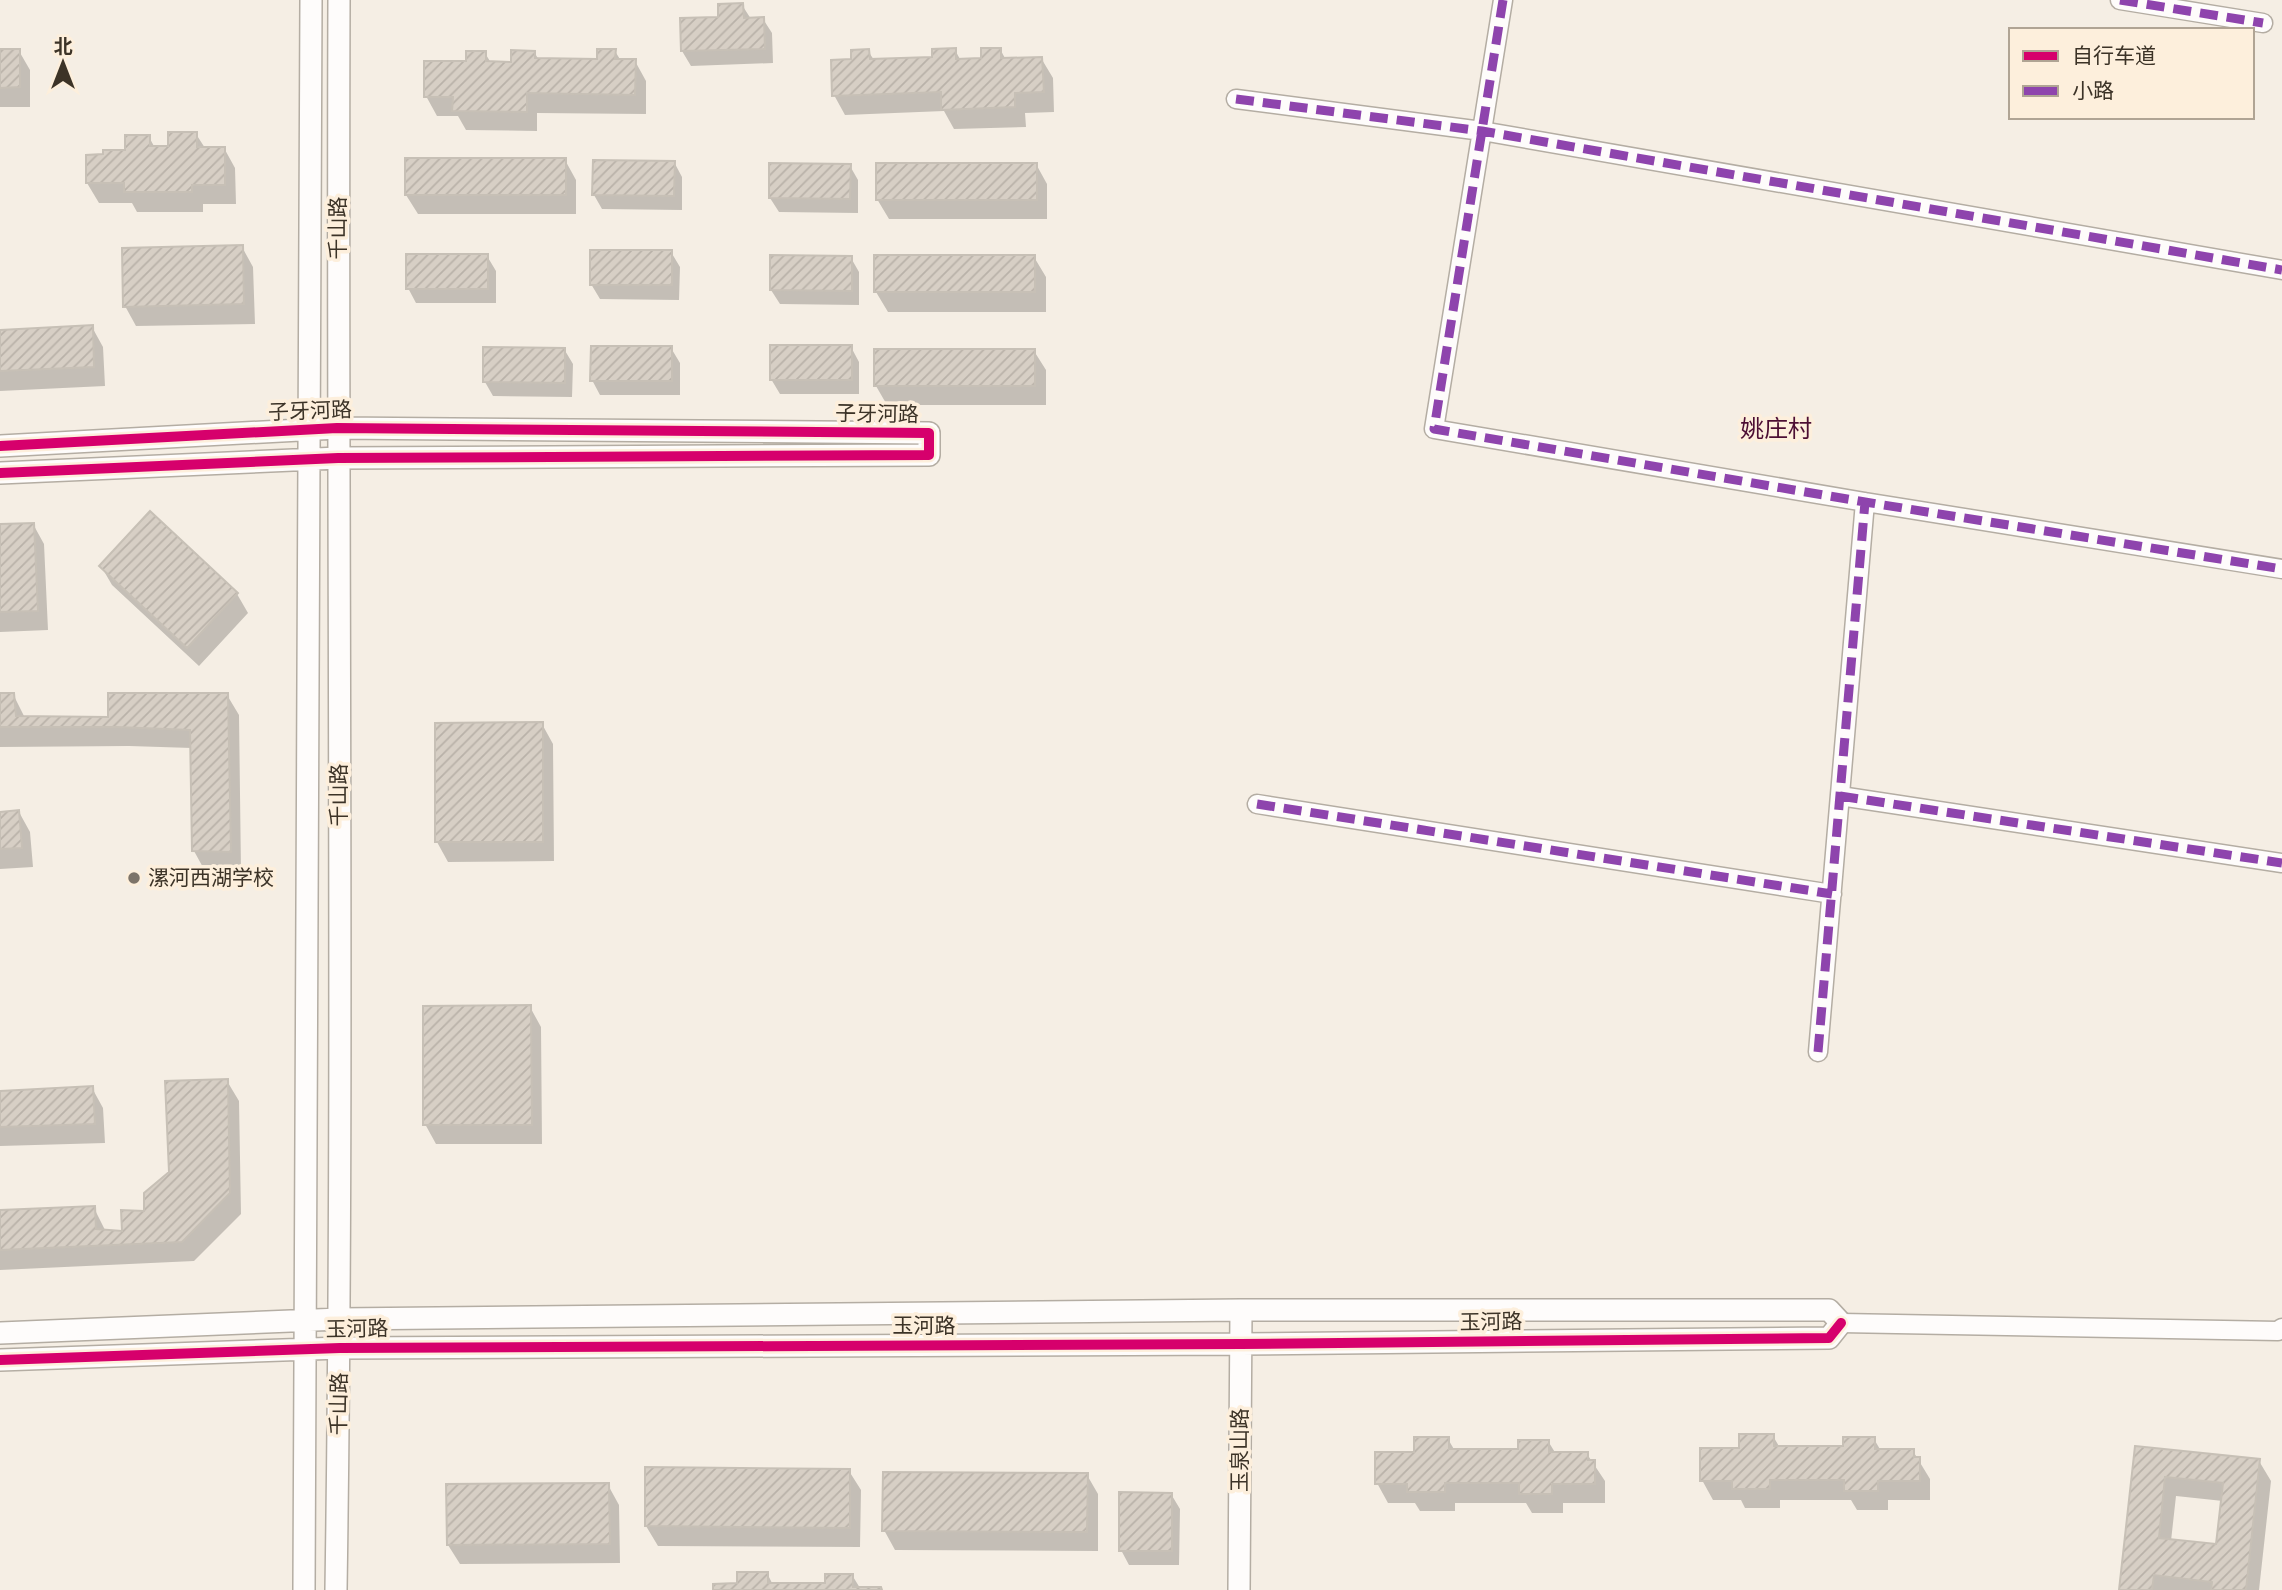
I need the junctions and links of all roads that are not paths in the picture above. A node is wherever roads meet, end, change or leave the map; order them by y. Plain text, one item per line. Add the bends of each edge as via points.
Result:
1 (310, 0) edge
2 (339, 0) edge
3 (1503, 0) edge
4 (2120, 0) edge
5 (2263, 23) dead end
6 (1236, 99) dead end
7 (1482, 131) junction
8 (2282, 270) edge
9 (337, 428) junction
10 (308, 429) junction
11 (0, 446) edge
12 (338, 458) junction
13 (308, 459) junction
14 (0, 473) edge
15 (1865, 502) junction
16 (2282, 569) edge
17 (1840, 796) junction
18 (1257, 804) dead end
19 (2282, 863) edge
20 (1832, 894) junction
21 (1818, 1052) dead end
22 (1241, 1310) junction
23 (340, 1319) junction
24 (304, 1320) junction
25 (1841, 1323) junction
26 (2282, 1328) edge
27 (0, 1333) edge
28 (1241, 1344) junction
29 (340, 1348) junction
30 (303, 1349) junction
31 (0, 1360) edge
32 (304, 1590) edge
33 (336, 1590) edge
34 (1240, 1590) edge

1 - 10 street, 千山路
2 - 9 street, 千山路
3 - 7 street
4 - 5 street
6 - 7 street
7 - 8 street
7 - 15 street via 1434,429
9 - 10 street, 子牙河路
9 - 12 street, 千山路
9 - 12 street, 子牙河路 via 929,433 929,455
10 - 11 street, 子牙河路
10 - 13 street, 千山路
12 - 13 street, 子牙河路
12 - 23 street, 千山路
13 - 14 street, 子牙河路
13 - 24 street, 千山路
15 - 16 street
15 - 17 street
17 - 19 street
17 - 20 street
18 - 20 street
20 - 21 street
22 - 23 street, 玉河路
22 - 25 street, 玉河路 via 1829,1310
22 - 28 street, 玉泉山路
23 - 24 street, 玉河路
23 - 29 street, 千山路
24 - 27 street, 玉河路
24 - 30 street, 千山路
25 - 26 street
25 - 28 street, 玉河路 via 1829,1338
28 - 29 street, 玉河路
28 - 34 street, 玉泉山路
29 - 30 street, 玉河路
29 - 33 street, 千山路
30 - 31 street, 玉河路
30 - 32 street, 千山路

